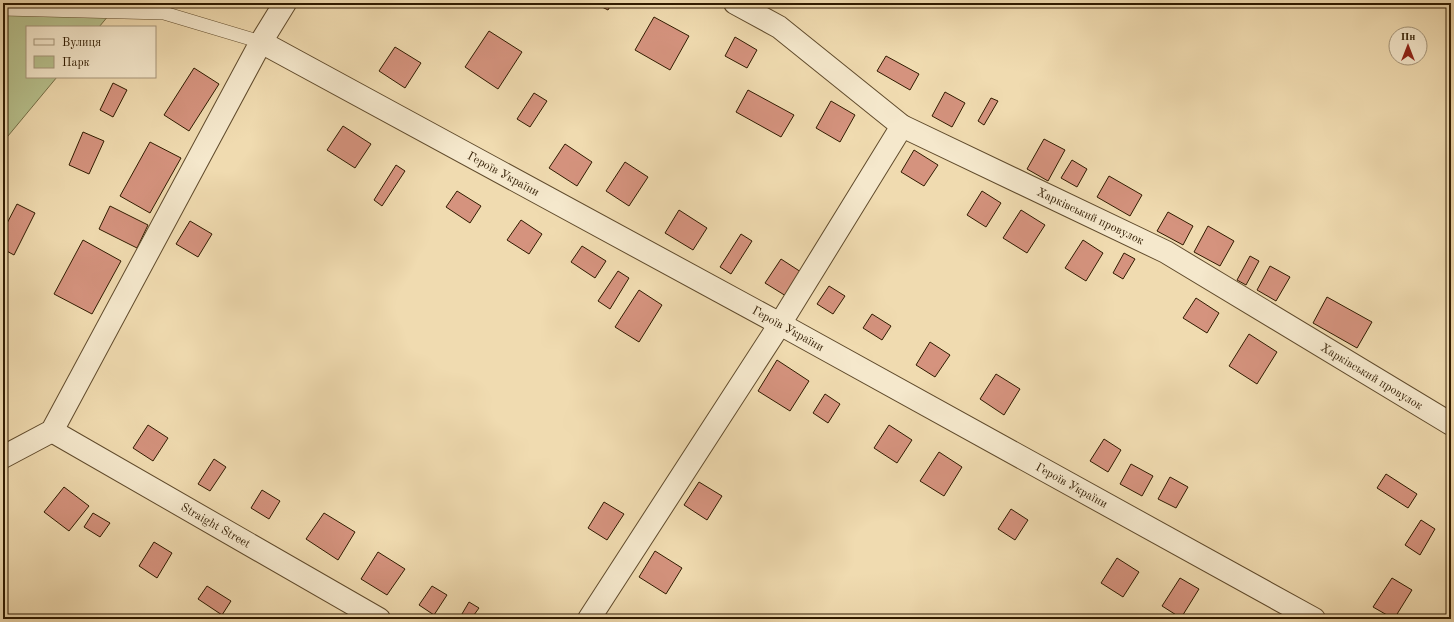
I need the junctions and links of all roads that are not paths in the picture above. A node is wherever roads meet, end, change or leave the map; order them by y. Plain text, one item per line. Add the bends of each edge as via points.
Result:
1 (285, 3) edge
2 (736, 3) edge
3 (3, 10) edge
4 (261, 42) junction
5 (902, 126) junction
6 (780, 324) junction
7 (1451, 424) edge
8 (52, 431) junction
9 (3, 457) edge
10 (379, 619) edge
11 (589, 619) edge
12 (1314, 619) edge

1 - 4 street
2 - 5 street, Харківський провулок via 779,27
3 - 4 lane via 164,13
4 - 6 street, Героїв України
4 - 8 street
5 - 6 street
5 - 7 street, Харківський провулок via 1166,252
6 - 11 street
6 - 12 street, Героїв України
8 - 9 street
8 - 10 street, Straight Street

